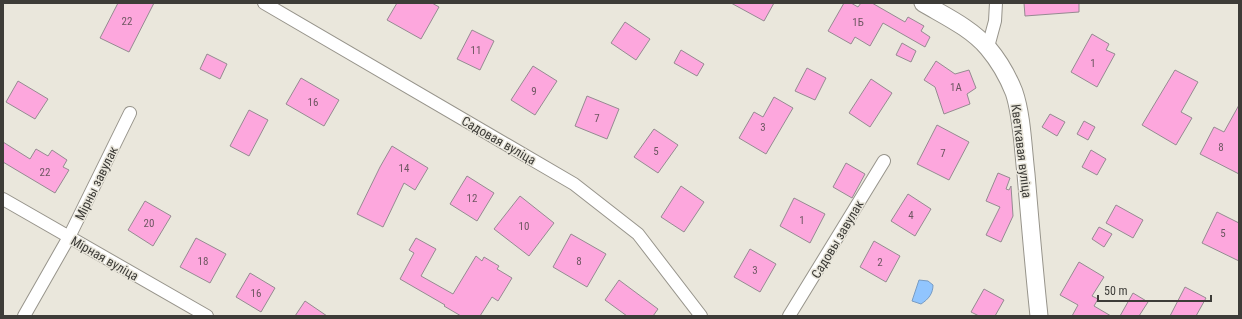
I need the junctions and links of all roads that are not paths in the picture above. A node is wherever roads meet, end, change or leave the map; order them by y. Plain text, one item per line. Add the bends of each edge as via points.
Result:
1 (264, 3) edge
2 (923, 3) edge
3 (996, 3) edge
4 (988, 48) junction
5 (130, 113) dead end
6 (884, 161) dead end
7 (3, 199) edge
8 (69, 237) junction
9 (24, 316) edge
10 (207, 316) edge
11 (701, 316) edge
12 (789, 316) edge
13 (1039, 316) edge

1 - 11 street, Садовая вуліца via 574,184 638,234
2 - 4 street, Кветкавая вуліца via 956,22
3 - 4 street via 995,21
4 - 13 street, Кветкавая вуліца via 1007,77 1019,115
5 - 8 street, Мірны завулак
6 - 12 street, Садовы завулак
7 - 8 street, Мірная вуліца
8 - 9 street, Мірны завулак
8 - 10 street, Мірная вуліца

